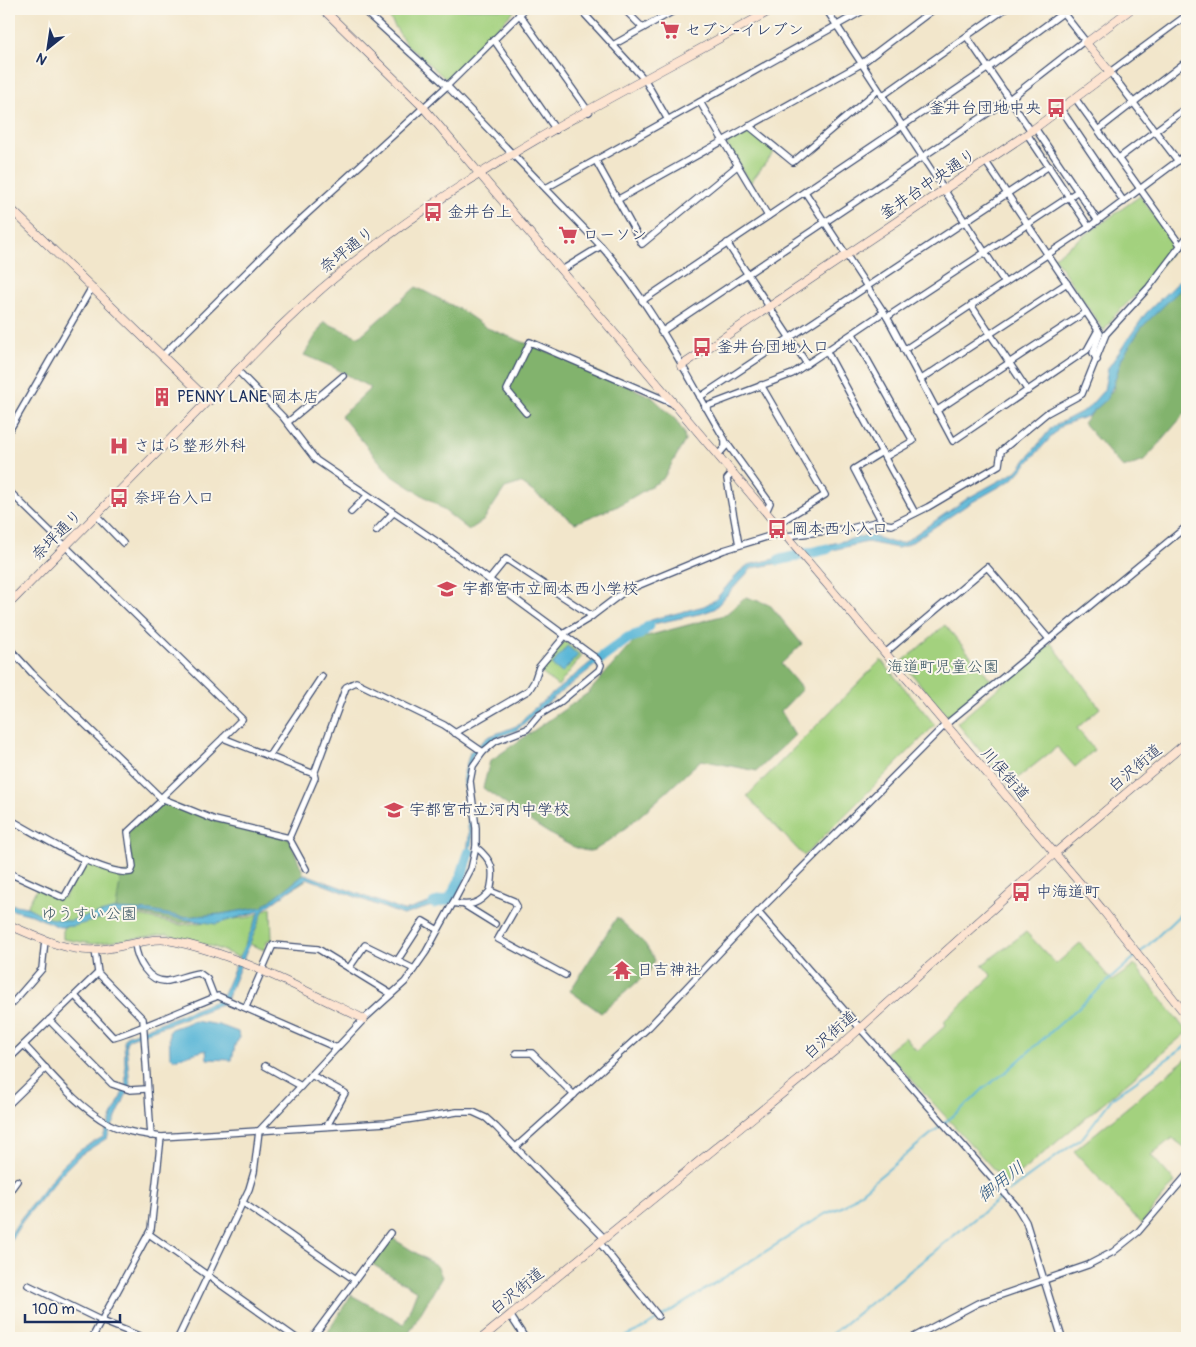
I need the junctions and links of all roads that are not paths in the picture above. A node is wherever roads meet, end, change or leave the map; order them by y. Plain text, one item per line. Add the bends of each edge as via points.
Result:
1 (323, 9) edge
2 (362, 9) edge
3 (525, 9) edge
4 (580, 9) edge
5 (624, 9) edge
6 (773, 9) edge
7 (826, 9) edge
8 (866, 9) edge
9 (934, 9) edge
10 (1005, 9) edge
11 (1132, 9) edge
12 (674, 10) edge
13 (1063, 10) edge
14 (519, 14) junction
15 (1187, 15) edge
16 (836, 27) junction
17 (643, 28) junction
18 (967, 38) junction
19 (494, 40) junction
20 (1085, 42) junction
21 (613, 45) junction
22 (1187, 61) edge
23 (861, 64) junction
24 (987, 69) junction
25 (1110, 72) junction
26 (645, 80) junction
27 (447, 86) junction
28 (878, 90) junction
29 (882, 96) junction
30 (1075, 98) junction
31 (1008, 100) junction
32 (700, 102) junction
33 (1134, 102) junction
34 (424, 107) junction
35 (1187, 107) edge
36 (1061, 109) junction
37 (589, 112) junction
38 (668, 120) junction
39 (749, 126) junction
40 (902, 126) junction
41 (556, 130) junction
42 (1098, 130) junction
43 (1031, 131) junction
44 (1156, 131) junction
45 (722, 142) junction
46 (513, 154) junction
47 (1187, 154) edge
48 (923, 157) junction
49 (1118, 158) junction
50 (596, 161) junction
51 (1178, 161) junction
52 (986, 162) junction
53 (737, 166) junction
54 (1049, 166) junction
55 (479, 173) junction
56 (546, 188) junction
57 (945, 190) junction
58 (1141, 190) junction
59 (1078, 191) junction
60 (805, 192) junction
61 (1007, 194) junction
62 (1068, 196) junction
63 (617, 200) junction
64 (1124, 202) junction
65 (9, 206) edge
66 (768, 216) junction
67 (1098, 220) junction
68 (965, 222) junction
69 (824, 223) junction
70 (1027, 223) junction
71 (1089, 227) junction
72 (1187, 237) edge
73 (726, 244) junction
74 (601, 246) junction
75 (1181, 246) junction
76 (984, 252) junction
77 (846, 255) junction
78 (1048, 255) junction
79 (562, 270) junction
80 (748, 274) junction
81 (1005, 283) junction
82 (1067, 283) junction
83 (867, 286) junction
84 (92, 287) junction
85 (642, 301) junction
86 (971, 305) junction
87 (769, 306) junction
88 (1086, 312) junction
89 (885, 314) junction
90 (1098, 330) junction
91 (661, 332) junction
92 (853, 334) junction
93 (990, 334) junction
94 (790, 338) junction
95 (904, 350) junction
96 (827, 352) junction
97 (162, 356) junction
98 (1097, 360) junction
99 (1009, 362) junction
100 (807, 364) junction
101 (681, 366) junction
102 (238, 371) junction
103 (343, 376) dead end
104 (920, 380) junction
105 (761, 385) junction
106 (1028, 390) junction
107 (700, 397) junction
108 (209, 400) junction
109 (676, 405) junction
110 (705, 407) junction
111 (936, 411) junction
112 (526, 413) dead end
113 (288, 422) junction
114 (9, 431) edge
115 (725, 440) junction
116 (718, 455) junction
117 (883, 455) junction
118 (733, 472) junction
119 (9, 491) edge
120 (367, 496) junction
121 (351, 512) dead end
122 (766, 512) junction
123 (393, 513) junction
124 (915, 513) junction
125 (96, 515) junction
126 (776, 524) junction
127 (883, 524) junction
128 (1187, 526) edge
129 (376, 531) dead end
130 (785, 534) junction
131 (123, 543) dead end
132 (66, 545) junction
133 (739, 545) junction
134 (489, 580) junction
135 (9, 604) edge
136 (592, 616) junction
137 (564, 635) junction
138 (1049, 639) junction
139 (9, 648) edge
140 (885, 653) junction
141 (322, 676) dead end
142 (945, 724) junction
143 (455, 733) junction
144 (223, 738) junction
145 (1187, 742) edge
146 (480, 749) junction
147 (269, 756) junction
148 (314, 774) junction
149 (161, 798) junction
150 (9, 819) edge
151 (289, 838) junction
152 (476, 847) junction
153 (1055, 853) junction
154 (85, 860) junction
155 (306, 869) dead end
156 (9, 873) edge
157 (490, 891) junction
158 (453, 904) junction
159 (466, 906) junction
160 (758, 912) junction
161 (495, 924) dead end
162 (9, 927) edge
163 (438, 930) junction
164 (44, 940) junction
165 (134, 944) junction
166 (95, 950) junction
167 (397, 961) junction
168 (349, 968) junction
169 (414, 969) junction
170 (262, 972) junction
171 (98, 973) junction
172 (565, 975) dead end
173 (391, 994) junction
174 (75, 996) junction
175 (214, 997) junction
176 (9, 1007) edge
177 (246, 1008) junction
178 (1187, 1016) edge
179 (364, 1019) junction
180 (49, 1020) junction
181 (860, 1028) junction
182 (143, 1029) junction
183 (24, 1045) junction
184 (337, 1048) junction
185 (516, 1053) dead end
186 (9, 1059) edge
187 (264, 1066) dead end
188 (46, 1068) junction
189 (311, 1075) junction
190 (300, 1086) junction
191 (146, 1089) junction
192 (574, 1095) junction
193 (9, 1104) edge
194 (327, 1126) junction
195 (259, 1131) junction
196 (151, 1136) junction
197 (161, 1138) junction
198 (517, 1146) junction
199 (1187, 1175) edge
200 (17, 1181) dead end
201 (9, 1192) edge
202 (242, 1202) junction
203 (390, 1233) dead end
204 (149, 1234) junction
205 (601, 1240) junction
206 (208, 1276) junction
207 (355, 1280) junction
208 (1044, 1280) junction
209 (28, 1285) dead end
210 (510, 1314) junction
211 (658, 1316) dead end
212 (102, 1321) junction
213 (92, 1338) edge
214 (144, 1338) edge
215 (178, 1338) edge
216 (296, 1338) edge
217 (312, 1338) edge
218 (482, 1338) edge
219 (525, 1338) edge
220 (912, 1338) edge
221 (1062, 1338) edge

1 - 34 main road, 川俣街道
2 - 27 street
3 - 14 street
4 - 21 street
5 - 17 street
6 - 26 main road, 奈坪通り
7 - 16 street
8 - 16 street
9 - 23 street
10 - 18 street
11 - 20 main road
12 - 17 street
13 - 20 street
13 - 24 street
14 - 19 street
14 - 37 street
15 - 25 street
16 - 23 street
16 - 32 street
17 - 21 street
18 - 24 street
18 - 29 street
19 - 27 street
19 - 41 street
20 - 25 main road
20 - 31 street
21 - 26 street
22 - 33 street
23 - 28 street
23 - 39 street
24 - 31 street
24 - 40 street
25 - 30 main road, 釜井台中央通り
25 - 33 street
26 - 37 main road, 奈坪通り
26 - 38 street
27 - 34 street
27 - 46 street
28 - 29 street
28 - 39 street via 793,162
29 - 40 street
30 - 36 main road, 釜井台中央通り
30 - 42 street
31 - 43 street
31 - 48 street
32 - 38 street
32 - 45 street
33 - 42 street
33 - 44 street
34 - 55 main road, 川俣街道
34 - 97 street via 286,233
35 - 44 street
36 - 43 main road, 釜井台中央通り
36 - 64 street
37 - 41 main road, 奈坪通り
38 - 50 street
39 - 45 street
40 - 48 street
40 - 60 street
41 - 46 main road, 奈坪通り
42 - 49 street
43 - 52 main road, 釜井台中央通り
43 - 54 street
43 - 59 street
44 - 49 street
44 - 51 street
45 - 53 street
45 - 63 street
46 - 55 main road, 奈坪通り
46 - 56 street
47 - 51 street
48 - 57 street
48 - 69 street
49 - 58 street
50 - 56 street
50 - 63 street
51 - 58 street
52 - 57 main road, 釜井台中央通り
52 - 61 street
53 - 63 street via 642,244
53 - 66 street
54 - 61 street
54 - 62 street
55 - 79 main road, 川俣街道
55 - 102 main road, 奈坪通り via 341,270
56 - 74 street
57 - 68 street
57 - 77 main road, 釜井台中央通り
58 - 64 street
58 - 75 street
59 - 62 street
59 - 67 street
60 - 66 street
60 - 69 street
61 - 68 street
61 - 70 street
62 - 70 street
62 - 71 street
64 - 67 street
65 - 84 main road
66 - 73 street
67 - 71 street
68 - 76 street
68 - 83 street
69 - 77 street
69 - 80 street
70 - 76 street
70 - 78 street
71 - 78 street
72 - 75 street
73 - 80 street
73 - 85 street
74 - 79 street
74 - 85 street
75 - 98 street via 1106,334
76 - 81 street
76 - 89 street
77 - 83 street
77 - 87 main road, 釜井台中央通り
78 - 81 street
78 - 82 street
79 - 109 main road, 川俣街道
80 - 87 street
80 - 91 street
81 - 86 street
82 - 88 street
82 - 93 street
83 - 89 street
83 - 94 street
84 - 97 main road
84 - 114 street
85 - 91 street
86 - 93 street
86 - 95 street
87 - 94 street
87 - 101 main road, 釜井台中央通り
88 - 90 street
88 - 99 street
89 - 92 street
89 - 95 street
90 - 98 street via 1100,333 1093,353
90 - 106 street via 1087,350
91 - 101 street
92 - 96 street
92 - 117 street via 913,441
93 - 99 street
93 - 104 street
94 - 100 street
94 - 107 street
95 - 104 street
96 - 100 street
96 - 117 street
97 - 108 main road
98 - 124 street via 1082,394 1047,413 1001,451 999,465
99 - 106 street
99 - 111 street
100 - 105 street via 782,379
101 - 107 street
102 - 108 main road, 奈坪通り
102 - 113 street
103 - 113 street
104 - 111 street
105 - 110 street
105 - 126 street via 825,495
106 - 111 street via 952,441
107 - 110 street
108 - 125 main road, 奈坪通り
109 - 112 street via 530,342 506,390
109 - 116 main road, 川俣街道
110 - 115 street
113 - 120 street via 316,460
115 - 116 street via 726,447
115 - 122 street via 770,504
116 - 118 main road, 川俣街道
117 - 124 street
117 - 127 street via 854,469
118 - 122 main road, 川俣街道
118 - 133 street via 727,479
119 - 132 street
120 - 121 street
120 - 123 street
122 - 126 main road, 川俣街道
123 - 129 street
123 - 134 street
124 - 127 street via 892,525
125 - 131 street
125 - 132 main road, 奈坪通り
126 - 130 main road, 川俣街道
127 - 130 street via 875,522 852,528
128 - 138 street
130 - 133 street
130 - 140 main road, 川俣街道
132 - 135 main road, 奈坪通り
132 - 144 street via 242,719
133 - 136 street via 625,591
134 - 136 street via 506,559
134 - 137 street
136 - 137 street
137 - 143 street via 539,667 528,690
137 - 146 street via 598,660 599,670 559,703 540,714 526,729
138 - 140 street via 987,567
138 - 142 street
139 - 149 street
140 - 142 main road, 川俣街道
141 - 147 street
142 - 153 main road, 川俣街道
142 - 160 street
143 - 146 street
143 - 148 street via 356,682 350,683
144 - 147 street
144 - 149 street
145 - 153 main road, 白沢街道
146 - 152 street via 470,782
147 - 148 street
148 - 151 street via 316,778
149 - 151 street via 215,820
149 - 154 street via 128,832 131,872 121,874
150 - 154 street
151 - 155 street
152 - 157 street via 487,856 494,875
152 - 158 street via 471,868
153 - 178 main road, 川俣街道
153 - 181 main road, 白沢街道
154 - 156 street via 64,898
157 - 159 street via 474,904
157 - 172 street via 514,901 517,906 498,939
158 - 159 street
158 - 163 street
159 - 161 street
160 - 181 street
160 - 192 street via 650,1027
162 - 164 main road
163 - 167 street via 422,921
163 - 169 street
164 - 166 main road
164 - 176 street via 42,970
165 - 166 main road
165 - 170 main road via 165,939 214,952
165 - 175 street via 136,956 152,976 168,981 198,974 207,979
166 - 171 street
167 - 168 street via 365,945
167 - 169 street
168 - 170 street via 318,949 273,945
168 - 173 street
169 - 173 street
170 - 177 street
170 - 179 main road
171 - 174 street
171 - 182 street via 143,1019
173 - 179 street
174 - 180 street
174 - 182 street via 113,1037
175 - 177 street
175 - 182 street
177 - 184 street
179 - 184 street
180 - 183 street
180 - 191 street via 112,1084 126,1090
181 - 205 main road, 白沢街道
181 - 208 street via 1017,1207 1026,1222
182 - 191 street
183 - 186 street
183 - 188 street
184 - 189 street
185 - 192 street via 532,1053
187 - 190 street
188 - 193 street
188 - 196 street via 88,1111 111,1125
189 - 190 street
189 - 194 street via 345,1093
190 - 195 street
191 - 196 street
192 - 198 street
194 - 195 street
194 - 198 street via 386,1123 473,1112 486,1118
195 - 197 street
195 - 202 street via 254,1172
196 - 197 street
197 - 204 street
198 - 205 street
199 - 208 street via 1138,1232 1113,1252 1088,1265
200 - 201 street
202 - 206 street
202 - 207 street
203 - 207 street
204 - 206 street
204 - 212 street
205 - 210 main road, 白沢街道
205 - 211 street
206 - 215 street
206 - 216 street
207 - 217 street
208 - 220 street via 978,1303
208 - 221 street
209 - 212 street
210 - 218 main road, 白沢街道
210 - 219 street
212 - 213 street
212 - 214 street

